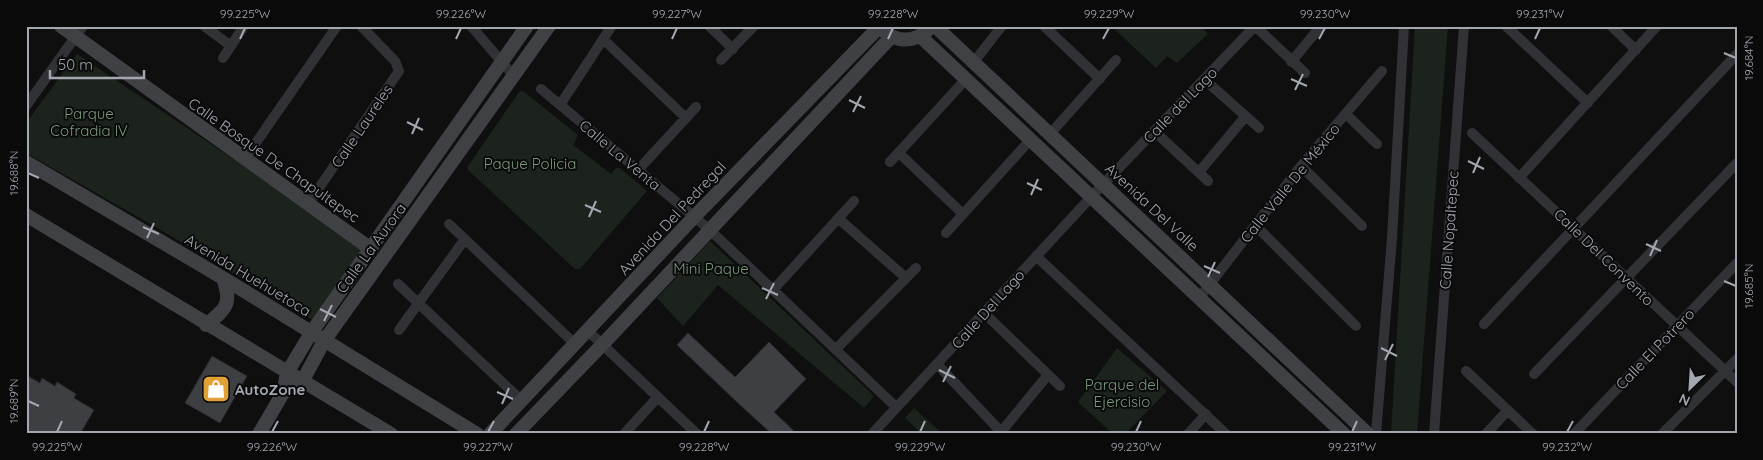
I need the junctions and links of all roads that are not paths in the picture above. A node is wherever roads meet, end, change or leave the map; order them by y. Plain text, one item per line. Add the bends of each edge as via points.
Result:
1 (61, 26) edge
2 (204, 26) edge
3 (244, 26) edge
4 (337, 26) edge
5 (361, 26) edge
6 (471, 26) edge
7 (527, 26) edge
8 (549, 26) edge
9 (709, 26) edge
10 (754, 26) edge
11 (879, 26) edge
12 (930, 26) edge
13 (935, 26) edge
14 (1002, 26) edge
15 (1044, 26) edge
16 (1255, 26) edge
17 (1321, 26) edge
18 (1404, 26) edge
19 (1464, 26) edge
20 (1506, 26) edge
21 (1611, 26) edge
22 (1657, 26) edge
23 (611, 27) edge
24 (80, 32) edge
25 (920, 36) junction
26 (891, 37) junction
27 (603, 39) junction
28 (231, 46) junction
29 (733, 49) junction
30 (1636, 50) junction
31 (1737, 54) edge
32 (223, 58) dead end
33 (721, 60) dead end
34 (1116, 60) dead end
35 (502, 62) junction
36 (973, 62) junction
37 (1291, 62) junction
38 (1382, 71) dead end
39 (1305, 73) dead end
40 (514, 76) junction
41 (966, 79) junction
42 (1100, 79) junction
43 (1205, 80) junction
44 (541, 88) dead end
45 (1588, 103) junction
46 (560, 105) junction
47 (26, 106) edge
48 (696, 107) dead end
49 (1346, 114) junction
50 (1246, 117) junction
51 (686, 118) junction
52 (1259, 128) dead end
53 (1154, 131) junction
54 (1472, 133) dead end
55 (1050, 134) junction
56 (1031, 139) junction
57 (1378, 144) dead end
58 (899, 153) junction
59 (244, 160) junction
60 (26, 162) edge
61 (890, 162) dead end
62 (1737, 163) edge
63 (1301, 166) junction
64 (638, 170) junction
65 (1199, 172) junction
66 (1519, 178) junction
67 (1208, 181) dead end
68 (1104, 184) junction
69 (1092, 196) junction
70 (854, 201) dead end
71 (308, 204) junction
72 (963, 214) junction
73 (26, 215) edge
74 (694, 217) junction
75 (839, 218) junction
76 (449, 224) dead end
77 (1255, 226) junction
78 (1362, 226) dead end
79 (1574, 227) junction
80 (710, 230) junction
81 (946, 233) dead end
82 (465, 239) junction
83 (372, 249) junction
84 (1036, 256) junction
85 (1737, 264) edge
86 (916, 268) dead end
87 (223, 278) junction
88 (906, 278) junction
89 (1627, 279) junction
90 (398, 284) dead end
91 (1210, 284) junction
92 (773, 290) junction
93 (1200, 297) junction
94 (417, 304) junction
95 (983, 312) junction
96 (1484, 324) dead end
97 (206, 325) junction
98 (1356, 326) dead end
99 (1677, 327) junction
100 (399, 330) dead end
101 (588, 331) junction
102 (311, 333) junction
103 (324, 341) junction
104 (575, 344) junction
105 (602, 345) junction
106 (837, 348) junction
107 (1737, 359) edge
108 (937, 364) junction
109 (1466, 371) dead end
110 (1726, 371) junction
111 (287, 373) junction
112 (1534, 374) dead end
113 (1047, 376) junction
114 (302, 382) junction
115 (1737, 382) edge
116 (1060, 386) dead end
117 (283, 393) junction
118 (658, 397) junction
119 (522, 401) junction
120 (896, 407) junction
121 (1508, 410) junction
122 (1206, 414) junction
123 (1002, 433) edge
124 (259, 434) edge
125 (391, 434) edge
126 (477, 434) edge
127 (490, 434) edge
128 (516, 434) edge
129 (624, 434) edge
130 (697, 434) edge
131 (872, 434) edge
132 (1188, 434) edge
133 (1226, 434) edge
134 (1344, 434) edge
135 (1368, 434) edge
136 (1376, 434) edge
137 (1434, 434) edge
138 (1486, 434) edge
139 (1533, 434) edge
140 (1574, 434) edge
141 (1662, 434) edge

1 - 24 street, Calle Bosque De Chapultepec
2 - 28 street
3 - 28 street
4 - 59 street
5 - 71 street, Calle Laureles via 395,61 399,71
6 - 35 street
7 - 35 street, Calle La Aurora
8 - 40 street, Calle La Aurora
9 - 29 street
10 - 29 street
11 - 26 street
11 - 74 street, Avenida Del Pedregal
12 - 25 street
13 - 36 street, Avenida Del Valle
14 - 36 street
15 - 42 street
16 - 37 street
16 - 43 street, Calle del Lago
17 - 37 street
18 - 136 street via 1392,238
19 - 137 street, Calle Nopaltepec
20 - 45 street
21 - 30 street
22 - 30 street
23 - 27 street
24 - 47 street
24 - 59 street, Calle Bosque De Chapultepec
25 - 26 street via 905,40
25 - 41 street
26 - 80 street
27 - 46 street
27 - 51 street
28 - 32 street
29 - 33 street
30 - 45 street
31 - 79 street
34 - 42 street
35 - 40 street
35 - 83 street, Calle La Aurora
36 - 55 street, Avenida Del Valle
37 - 39 street
38 - 49 street, Calle Valle De México
40 - 103 street, Calle La Aurora
41 - 56 street
41 - 58 street
42 - 55 street
43 - 50 street
43 - 53 street, Calle del Lago
44 - 46 street, Calle La Venta
45 - 66 street
46 - 64 street, Calle La Venta
48 - 51 street
49 - 57 street
49 - 63 street, Calle Valle De México
50 - 52 street
50 - 65 street
51 - 64 street
53 - 65 street
53 - 68 street, Calle del Lago
54 - 66 street, Calle Del Convento
55 - 68 street, Avenida Del Valle
56 - 69 street
56 - 72 street
58 - 61 street
58 - 72 street
59 - 71 street, Calle Bosque De Chapultepec
60 - 87 street, Avenida Huehuetoca
62 - 89 street
63 - 77 street, Calle Valle De México
63 - 78 street
64 - 74 street, Calle La Venta
65 - 67 street
66 - 79 street, Calle Del Convento
68 - 69 street, Calle Del Lago
68 - 91 street, Avenida Del Valle
69 - 84 street, Calle Del Lago
69 - 93 street
70 - 75 street
71 - 83 street, Calle Bosque De Chapultepec
72 - 81 street
73 - 97 street
74 - 80 street, Calle La Venta
74 - 101 street, Avenida Del Pedregal
75 - 88 street
75 - 92 street
76 - 82 street
77 - 91 street, Calle Valle De México
77 - 98 street
79 - 89 street, Calle Del Convento
79 - 96 street
80 - 92 street, Calle La Venta
80 - 105 street
82 - 94 street
82 - 104 street
83 - 102 street, Calle La Aurora via 349,276
84 - 95 street, Calle Del Lago
84 - 122 street
85 - 99 street, Calle El Potrero
86 - 88 street
87 - 97 street via 228,301
87 - 102 street, Avenida Huehuetoca
88 - 106 street
89 - 99 street, Calle Del Convento
89 - 112 street
90 - 94 street
91 - 93 street, Calle Valle De México
91 - 135 street, Avenida Del Valle
92 - 106 street, Calle La Venta
93 - 134 street
94 - 100 street
94 - 119 street
95 - 108 street, Calle Del Lago
95 - 113 street
97 - 111 street
99 - 110 street, Calle Del Convento
99 - 140 street, Calle El Potrero
101 - 104 street, Avenida Del Pedregal
101 - 105 street
102 - 103 street, Avenida Huehuetoca
102 - 111 street, Calle La Aurora
103 - 114 street, Calle La Aurora
103 - 126 street, Avenida Huehuetoca
104 - 119 street, Avenida Del Pedregal
105 - 118 street
105 - 128 street
106 - 120 street, Calle La Venta
107 - 110 street
108 - 120 street, Calle Del Lago
108 - 123 street
109 - 121 street
110 - 115 street, Calle Del Convento
110 - 141 street
111 - 114 street
111 - 117 street, Calle La Aurora
113 - 116 street
113 - 123 street
114 - 117 street
114 - 125 street
117 - 124 street
118 - 129 street
118 - 130 street
119 - 127 street, Avenida Del Pedregal
120 - 131 street, Calle Del Lago
121 - 138 street
121 - 139 street
122 - 132 street
122 - 133 street

